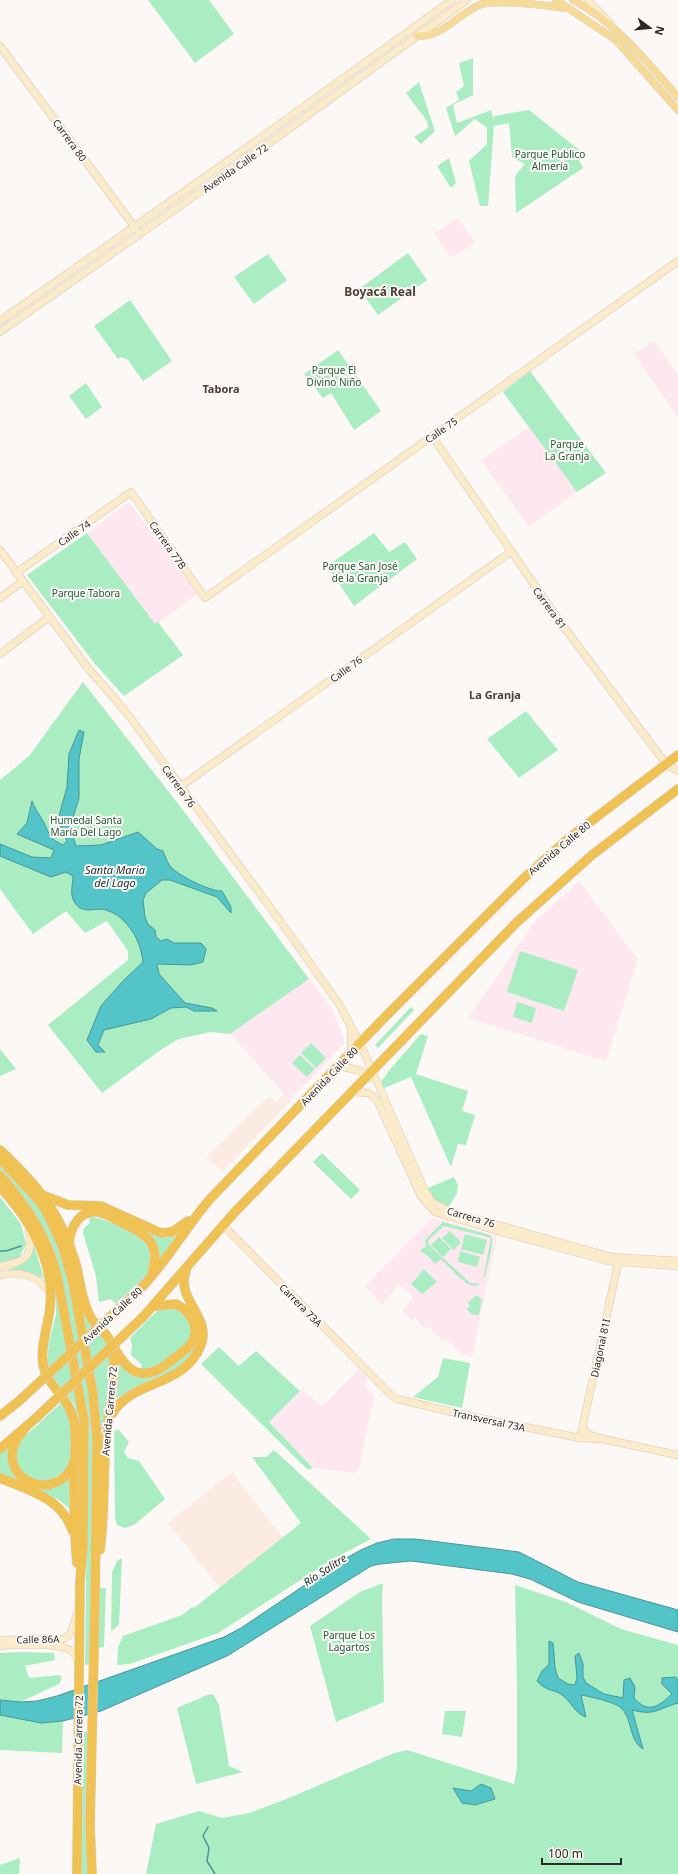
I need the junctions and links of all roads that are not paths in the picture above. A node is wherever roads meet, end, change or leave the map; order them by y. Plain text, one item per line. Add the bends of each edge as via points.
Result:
1 (452, 0) edge
2 (467, 0) edge
3 (556, 0) edge
4 (573, 0) edge
5 (588, 0) edge
6 (566, 8) junction
7 (620, 33) junction
8 (417, 36) junction
9 (0, 46) edge
10 (678, 98) edge
11 (678, 110) edge
12 (134, 227) junction
13 (139, 235) junction
14 (678, 262) edge
15 (0, 321) edge
16 (0, 332) edge
17 (432, 436) junction
18 (131, 492) joint
19 (0, 550) edge
20 (512, 551) junction
21 (16, 573) junction
22 (23, 581) junction
23 (0, 598) edge
24 (205, 598) joint
25 (49, 617) junction
26 (0, 654) edge
27 (678, 755) edge
28 (666, 764) junction
29 (678, 771) edge
30 (180, 787) junction
31 (678, 789) edge
32 (351, 1026) junction
33 (360, 1043) junction
34 (350, 1053) junction
35 (339, 1066) junction
36 (370, 1073) junction
37 (352, 1092) junction
38 (0, 1150) edge
39 (0, 1159) edge
40 (14, 1163) junction
41 (0, 1175) edge
42 (18, 1177) junction
43 (0, 1187) edge
44 (44, 1195) junction
45 (194, 1217) junction
46 (223, 1225) junction
47 (29, 1226) junction
48 (69, 1242) junction
49 (618, 1260) junction
50 (678, 1261) edge
51 (0, 1266) edge
52 (678, 1266) edge
53 (187, 1268) junction
54 (0, 1275) edge
55 (150, 1279) junction
56 (51, 1294) junction
57 (155, 1306) junction
58 (111, 1342) junction
59 (380, 1384) joint
60 (0, 1416) edge
61 (107, 1426) junction
62 (26, 1427) junction
63 (583, 1427) junction
64 (580, 1438) junction
65 (603, 1439) junction
66 (0, 1449) edge
67 (678, 1455) edge
68 (74, 1459) junction
69 (0, 1478) edge
70 (75, 1544) junction
71 (80, 1582) junction
72 (96, 1587) junction
73 (79, 1608) junction
74 (0, 1640) edge
75 (0, 1646) edge
76 (79, 1659) junction
77 (76, 1874) edge
78 (92, 1874) edge

1 - 12 street, Avenida Calle 72
2 - 8 street, Avenida Calle 72
3 - 6 main road
4 - 7 main road via 591,10
5 - 7 street
6 - 8 main road via 517,2 488,2 434,34
6 - 11 main road via 616,40
7 - 10 main road
8 - 13 street, Avenida Calle 72
9 - 12 street, Carrera 80
12 - 13 street, Carrera 80
12 - 15 street, Avenida Calle 72
13 - 16 street, Avenida Calle 72
14 - 17 street, Calle 75
17 - 20 street, Carrera 81
17 - 24 street, Calle 75
18 - 21 street, Calle 74
18 - 24 street, Carrera 77B
19 - 21 street, Carrera 76
20 - 28 street, Carrera 81 via 558,619
20 - 30 street, Calle 76
21 - 22 street, Carrera 76
22 - 23 street
22 - 25 street, Carrera 76
25 - 26 street
25 - 30 street, Carrera 76 via 87,668 124,710
27 - 28 highway, Avenida Calle 80
28 - 29 street, Carrera 81
28 - 33 highway, Avenida Calle 80 via 569,838 529,874
30 - 32 street, Carrera 76 via 320,976
31 - 36 highway via 592,855 533,907
32 - 33 street, Carrera 76
32 - 34 street
33 - 34 highway, Avenida Calle 80
33 - 36 street, Carrera 76
34 - 35 highway, Avenida Calle 80
35 - 36 street
35 - 45 highway, Avenida Calle 80
36 - 37 highway
36 - 49 street, Carrera 76 via 425,1191 437,1206
37 - 46 highway
37 - 49 street, Carrera 76 via 369,1093 378,1102 421,1196 435,1212 513,1236
38 - 40 highway, Avenida Carrera 72
39 - 42 highway, Avenida Carrera 72
40 - 42 highway
40 - 44 highway, Avenida Carrera 72
41 - 71 highway, Avenida Carrera 72 via 28,1210 47,1243 57,1275 68,1329 84,1420 83,1545
42 - 72 highway, Avenida Carrera 72 via 40,1202 56,1230 70,1269 81,1324 96,1417
43 - 47 highway, Avenida Carrera 72
44 - 45 highway via 68,1205 101,1206 161,1233 172,1232
44 - 48 highway, Avenida Carrera 72 via 58,1216
45 - 55 highway, Avenida Calle 80
46 - 53 highway
46 - 59 street, Carrera 73A
47 - 51 street via 31,1246 26,1256 20,1262
47 - 56 highway, Avenida Carrera 72 via 45,1260
48 - 55 highway via 71,1231 78,1219 92,1213 102,1214 138,1231 150,1241 155,1259
48 - 58 highway, Avenida Carrera 72 via 88,1312
49 - 50 street, Carrera 76
49 - 52 street, Carrera 76
49 - 63 street, Diagonal 81I
53 - 57 highway
53 - 61 highway via 184,1279 185,1293 203,1331 203,1340 198,1352 174,1375 131,1394 118,1404
54 - 56 street via 30,1276 40,1280
55 - 60 highway, Avenida Calle 80, bridge
56 - 68 highway, Avenida Carrera 72 via 43,1365 47,1376 66,1401 72,1414 75,1436
57 - 58 highway via 176,1304 192,1318 195,1335 186,1349 156,1371 143,1374 126,1365
57 - 62 highway, bridge
58 - 61 highway, Avenida Carrera 72 via 113,1387
59 - 64 street, Transversal 73A via 391,1395 405,1402
61 - 72 highway, Avenida Carrera 72 via 103,1522
62 - 66 highway
62 - 68 highway via 14,1444 13,1462 17,1471 30,1483 38,1485 57,1482 69,1472
63 - 64 street, Diagonal 81I
63 - 65 street, Transversal 73A via 587,1434
64 - 65 street, Transversal 73A
65 - 67 street, Transversal 73A
68 - 70 highway, Avenida Carrera 72
69 - 70 highway via 48,1499 59,1507 70,1525
70 - 71 highway, Avenida Carrera 72
71 - 73 highway, Avenida Carrera 72
72 - 78 highway, Avenida Carrera 72 via 90,1826
73 - 74 street, Calle 86A via 70,1634 64,1639
73 - 76 highway, Avenida Carrera 72
75 - 76 street, Calle 86A via 62,1647 70,1650
76 - 77 highway, Avenida Carrera 72

